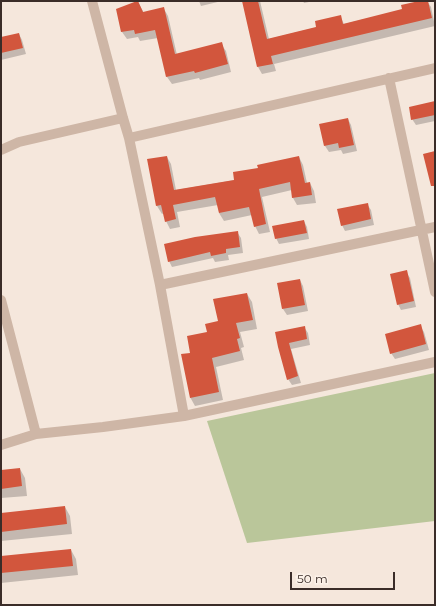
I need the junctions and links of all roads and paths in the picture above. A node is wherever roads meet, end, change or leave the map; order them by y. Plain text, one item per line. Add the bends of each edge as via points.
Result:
1 (92, 1) edge
2 (435, 68) edge
3 (389, 78) junction
4 (123, 118) junction
5 (129, 138) junction
6 (1, 150) edge
7 (435, 227) edge
8 (422, 230) junction
9 (160, 285) junction
10 (435, 292) edge
11 (1, 300) edge
12 (435, 362) edge
13 (184, 416) junction
14 (36, 434) junction
15 (1, 445) edge

1 - 4 street
2 - 3 street
3 - 5 street
3 - 8 street
4 - 5 street
4 - 6 street via 19,142
5 - 9 street
7 - 8 street
8 - 9 street
8 - 10 street
9 - 13 street
11 - 14 street
12 - 13 street
13 - 14 street
14 - 15 street

